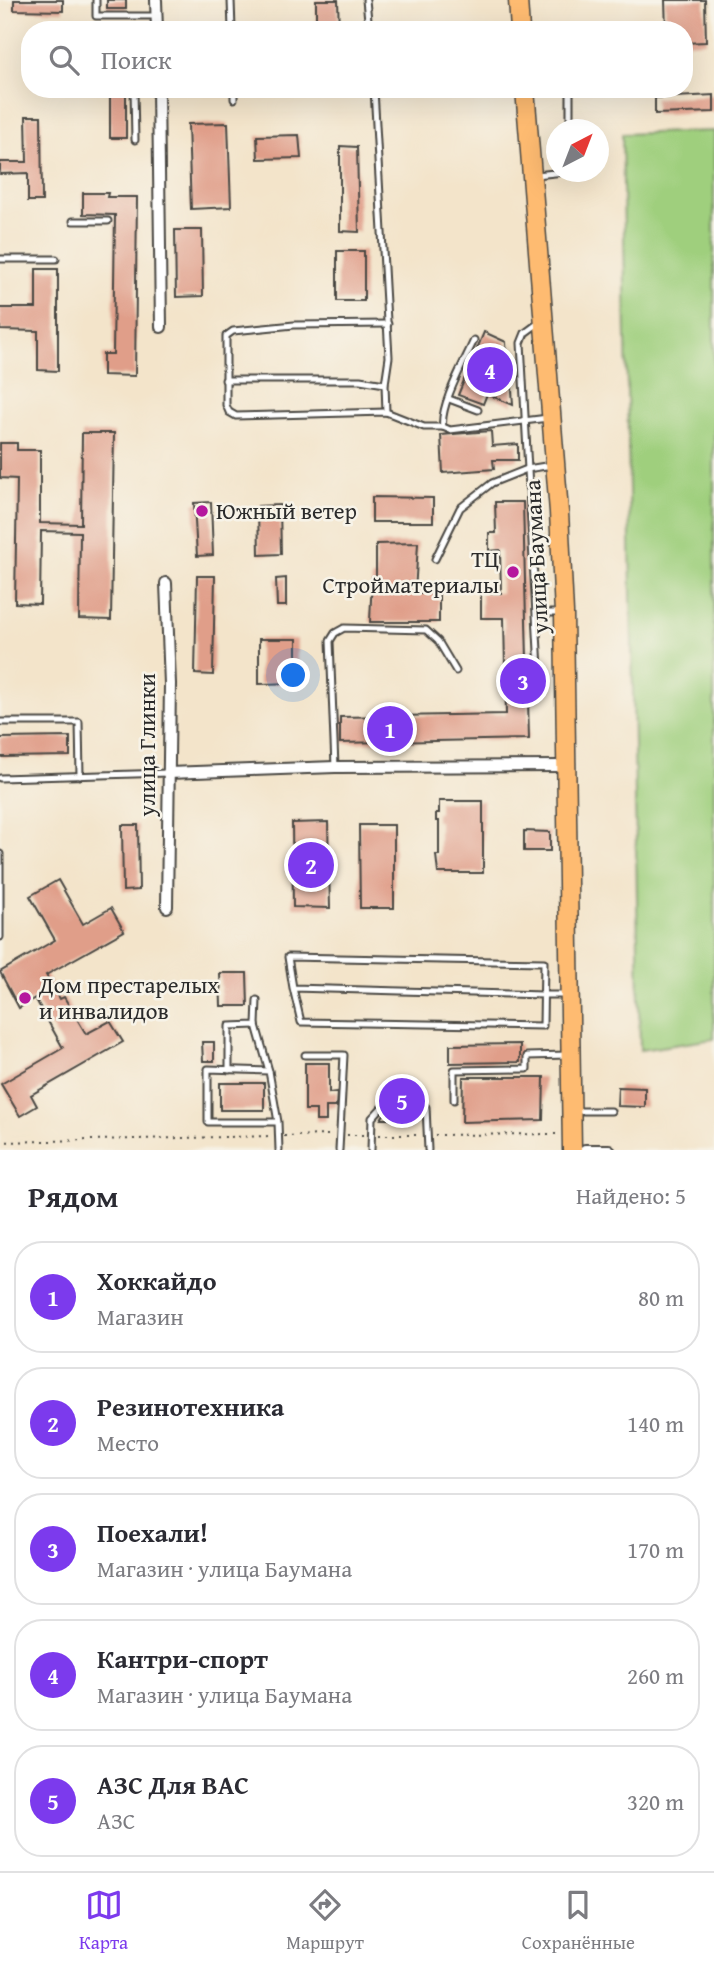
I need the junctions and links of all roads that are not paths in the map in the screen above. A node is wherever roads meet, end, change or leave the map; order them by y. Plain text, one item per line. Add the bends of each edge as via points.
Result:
1 (96, 0) edge
2 (156, 0) edge
3 (231, 0) edge
4 (366, 0) edge
5 (517, 0) edge
6 (157, 16) junction
7 (157, 21) edge
8 (232, 21) edge
9 (368, 21) edge
10 (519, 21) edge
11 (134, 98) edge
12 (158, 98) edge
13 (375, 98) edge
14 (526, 98) edge
15 (570, 98) edge
16 (570, 119) edge
17 (135, 140) dead end
18 (546, 174) edge
19 (532, 176) junction
20 (73, 221) dead end
21 (108, 221) dead end
22 (0, 259) edge
23 (56, 260) dead end
24 (543, 321) junction
25 (388, 324) junction
26 (161, 327) dead end
27 (474, 340) dead end
28 (225, 380) junction
29 (385, 384) junction
30 (449, 399) junction
31 (478, 410) dead end
32 (386, 412) junction
33 (551, 418) junction
34 (525, 422) junction
35 (443, 427) junction
36 (555, 465) junction
37 (527, 469) junction
38 (435, 559) dead end
39 (166, 583) dead end
40 (537, 613) junction
41 (564, 613) junction
42 (456, 671) dead end
43 (540, 687) dead end
44 (0, 722) edge
45 (567, 766) junction
46 (335, 767) junction
47 (168, 773) junction
48 (79, 776) junction
49 (0, 778) edge
50 (0, 854) edge
51 (167, 907) dead end
52 (1, 937) edge
53 (293, 988) junction
54 (543, 995) junction
55 (570, 995) junction
56 (257, 1000) dead end
57 (256, 1026) junction
58 (305, 1055) dead end
59 (571, 1055) junction
60 (229, 1070) junction
61 (269, 1071) junction
62 (454, 1100) dead end
63 (390, 1105) dead end
64 (404, 1105) dead end
65 (572, 1111) junction
66 (611, 1111) dead end
67 (278, 1122) junction
68 (279, 1150) edge
69 (339, 1150) edge
70 (371, 1150) edge
71 (428, 1150) edge
72 (572, 1150) edge
73 (585, 1150) edge
74 (609, 1150) edge

1 - 6 lane via 96,16
2 - 6 street
3 - 8 lane
4 - 9 lane
5 - 10 main road
6 - 7 street
11 - 17 lane
12 - 26 street
13 - 25 lane
14 - 19 main road, улица Баумана
15 - 16 lane
18 - 19 lane
19 - 24 main road, улица Баумана
20 - 21 lane
22 - 23 lane
24 - 33 main road, улица Баумана
24 - 34 lane via 525,333 521,343
25 - 28 lane via 233,331 226,336
25 - 29 lane via 390,357
27 - 30 lane
28 - 29 lane
28 - 32 lane via 226,404 236,416
29 - 32 lane
30 - 31 lane
30 - 35 lane
32 - 35 lane via 424,427
33 - 34 lane
33 - 36 main road, улица Баумана
34 - 35 lane
34 - 37 lane
36 - 37 lane
36 - 41 main road, улица Баумана
37 - 38 lane via 492,483 460,508
37 - 40 lane
39 - 47 street, улица Глинки
40 - 41 lane
40 - 43 lane
41 - 45 main road, улица Баумана
42 - 46 lane via 426,630 345,628 335,633 330,641
44 - 48 lane via 79,722
45 - 46 street
45 - 55 main road, улица Баумана
46 - 47 street
47 - 48 lane
47 - 51 street, улица Глинки
48 - 49 lane
50 - 52 lane
53 - 54 lane
53 - 54 lane via 301,1022 543,1026
53 - 54 lane via 288,957 544,962
54 - 55 lane
55 - 59 main road, улица Баумана
56 - 57 lane
57 - 60 lane via 229,1026
57 - 61 lane
58 - 69 lane via 344,1055
59 - 62 lane via 527,1056 527,1069 454,1070
59 - 65 main road, улица Баумана
60 - 61 lane
60 - 67 lane via 208,1069 208,1122
61 - 67 lane
63 - 70 lane via 372,1118
64 - 71 lane via 426,1107
65 - 66 lane
65 - 72 main road, улица Баумана
67 - 68 lane
73 - 74 street

